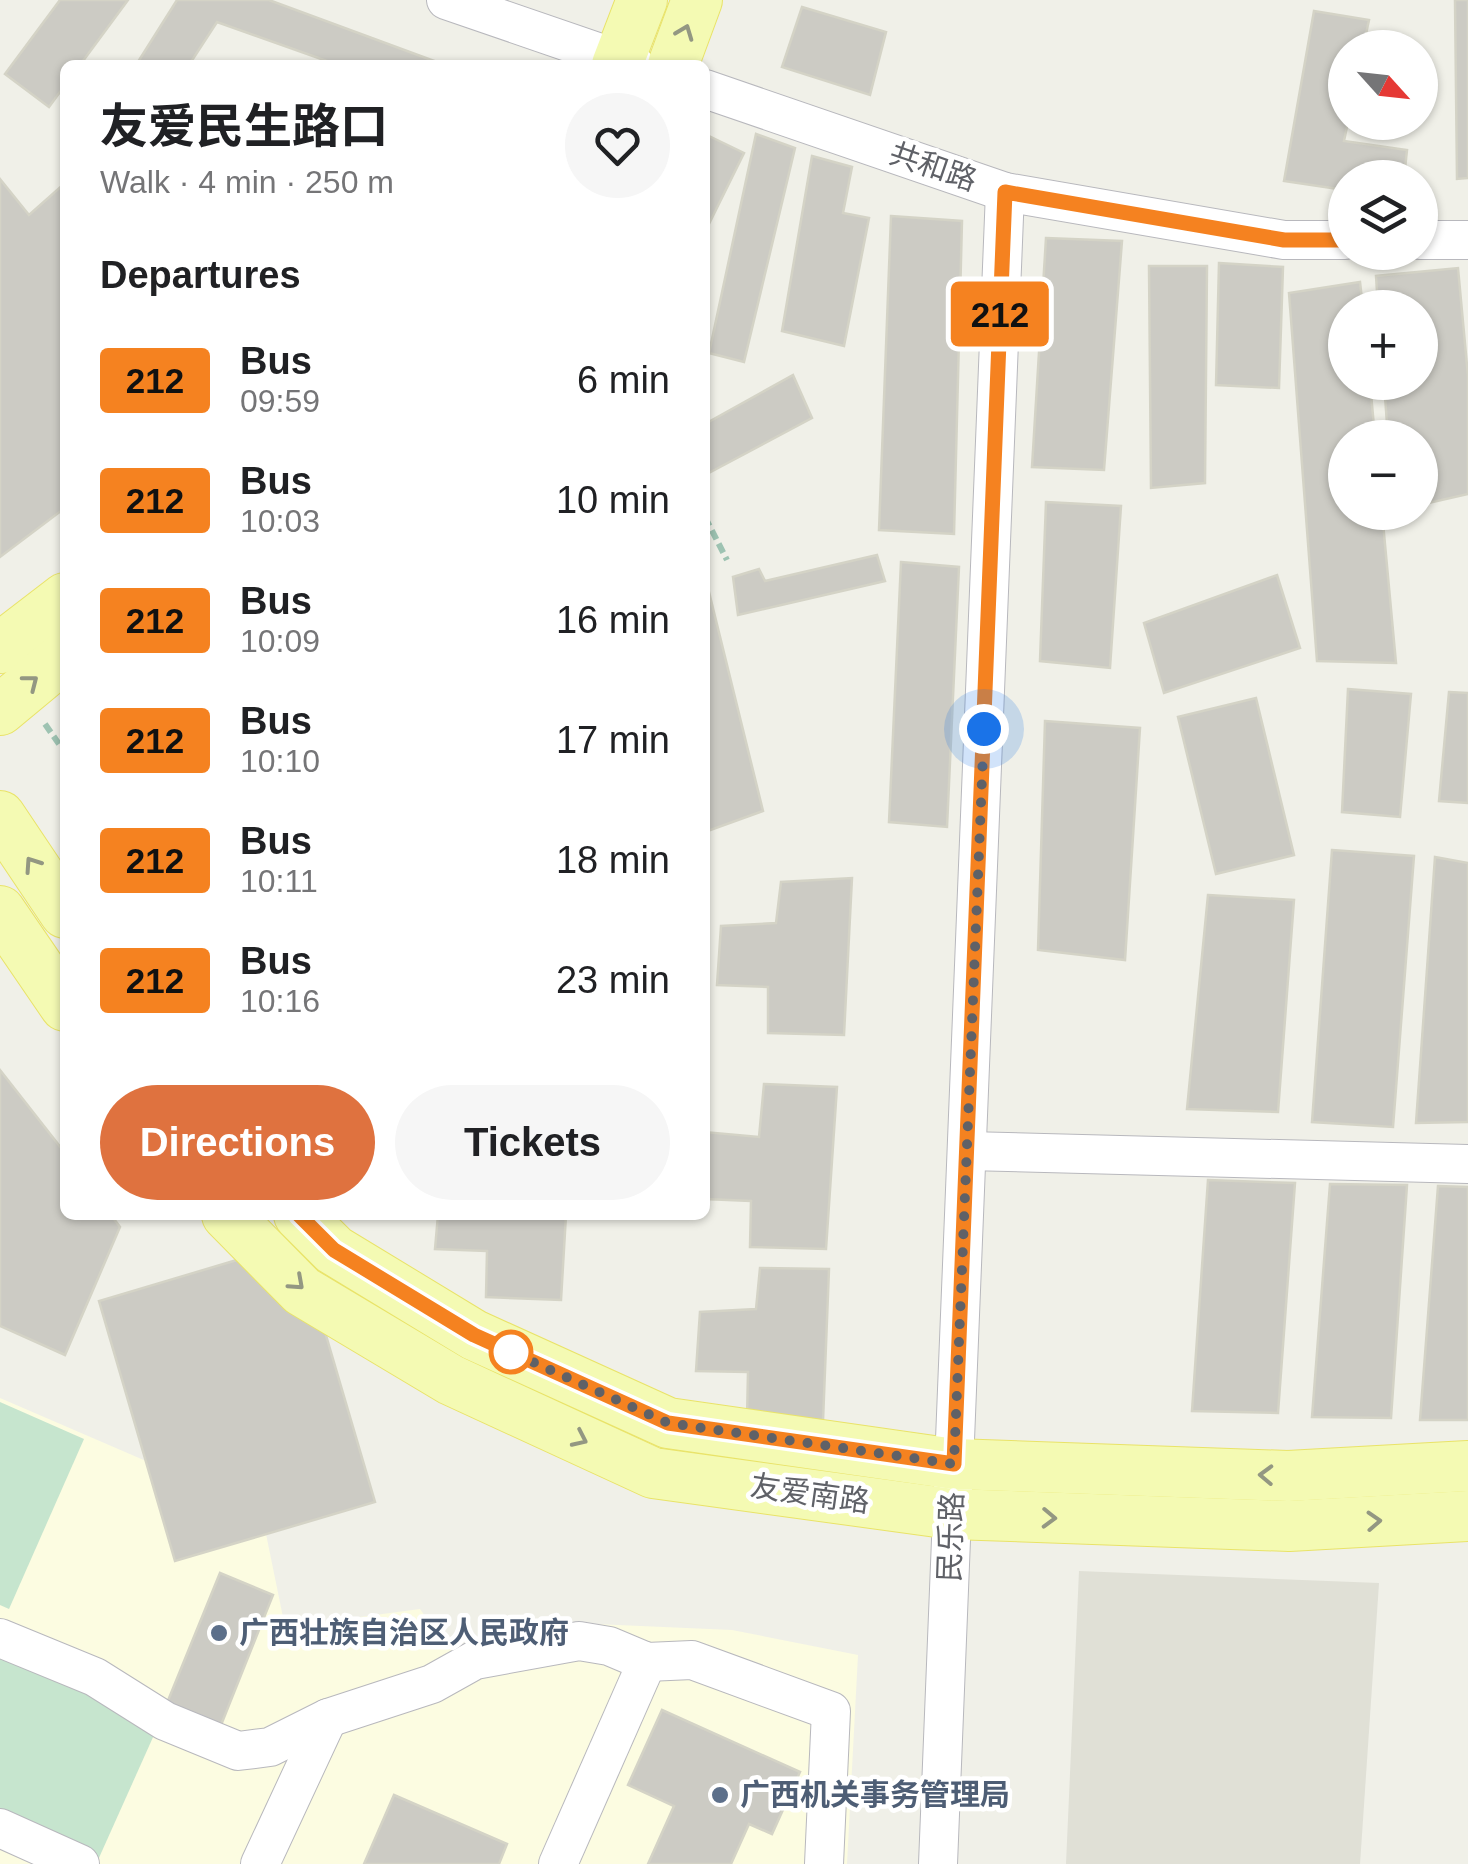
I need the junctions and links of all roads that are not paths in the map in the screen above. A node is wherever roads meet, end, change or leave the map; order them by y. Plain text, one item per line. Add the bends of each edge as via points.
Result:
1 (446, 0) edge
2 (642, 0) edge
3 (698, 0) edge
4 (616, 60) edge
5 (625, 60) edge
6 (675, 60) edge
7 (710, 91) edge
8 (1005, 192) junction
9 (1328, 240) edge
10 (1438, 240) edge
11 (1468, 240) edge
12 (60, 602) edge
13 (0, 648) edge
14 (60, 660) edge
15 (0, 710) edge
16 (0, 816) edge
17 (60, 906) edge
18 (0, 911) edge
19 (36, 980) edge
20 (967, 1152) junction
21 (1468, 1164) edge
22 (232, 1220) edge
23 (304, 1220) edge
24 (954, 1464) junction
25 (1468, 1466) edge
26 (952, 1514) junction
27 (1468, 1516) edge
28 (0, 1638) edge
29 (648, 1662) junction
30 (328, 1718) junction
31 (0, 1828) edge
32 (80, 1864) edge
33 (260, 1864) edge
34 (558, 1864) edge
35 (824, 1864) edge
36 (938, 1864) edge

1 - 4 street
2 - 5 main road
6 -> 3 main road
7 - 8 street, 共和路
8 - 9 street, 共和路 via 1284,240
8 - 20 street, 民乐路
10 - 11 street
12 - 13 main road
15 -> 14 main road
17 -> 16 main road
18 - 19 main road
20 - 21 street
20 - 24 street, 民乐路
22 -> 26 main road, 友爱南路 via 302,1290 450,1380 653,1472
23 - 24 main road, 友爱南路 via 334,1250 474,1335 668,1423
25 -> 24 main road, 友爱南路 via 1288,1476
24 - 26 street, 民乐路
26 -> 27 main road, 友爱南路 via 1289,1526
26 - 36 street, 民乐路
28 - 30 street via 94,1677 165,1722 238,1752 270,1747
29 - 30 street via 579,1641 475,1660 432,1684
29 - 34 street
29 - 35 street via 692,1660 830,1712
30 - 33 street
31 - 32 street

